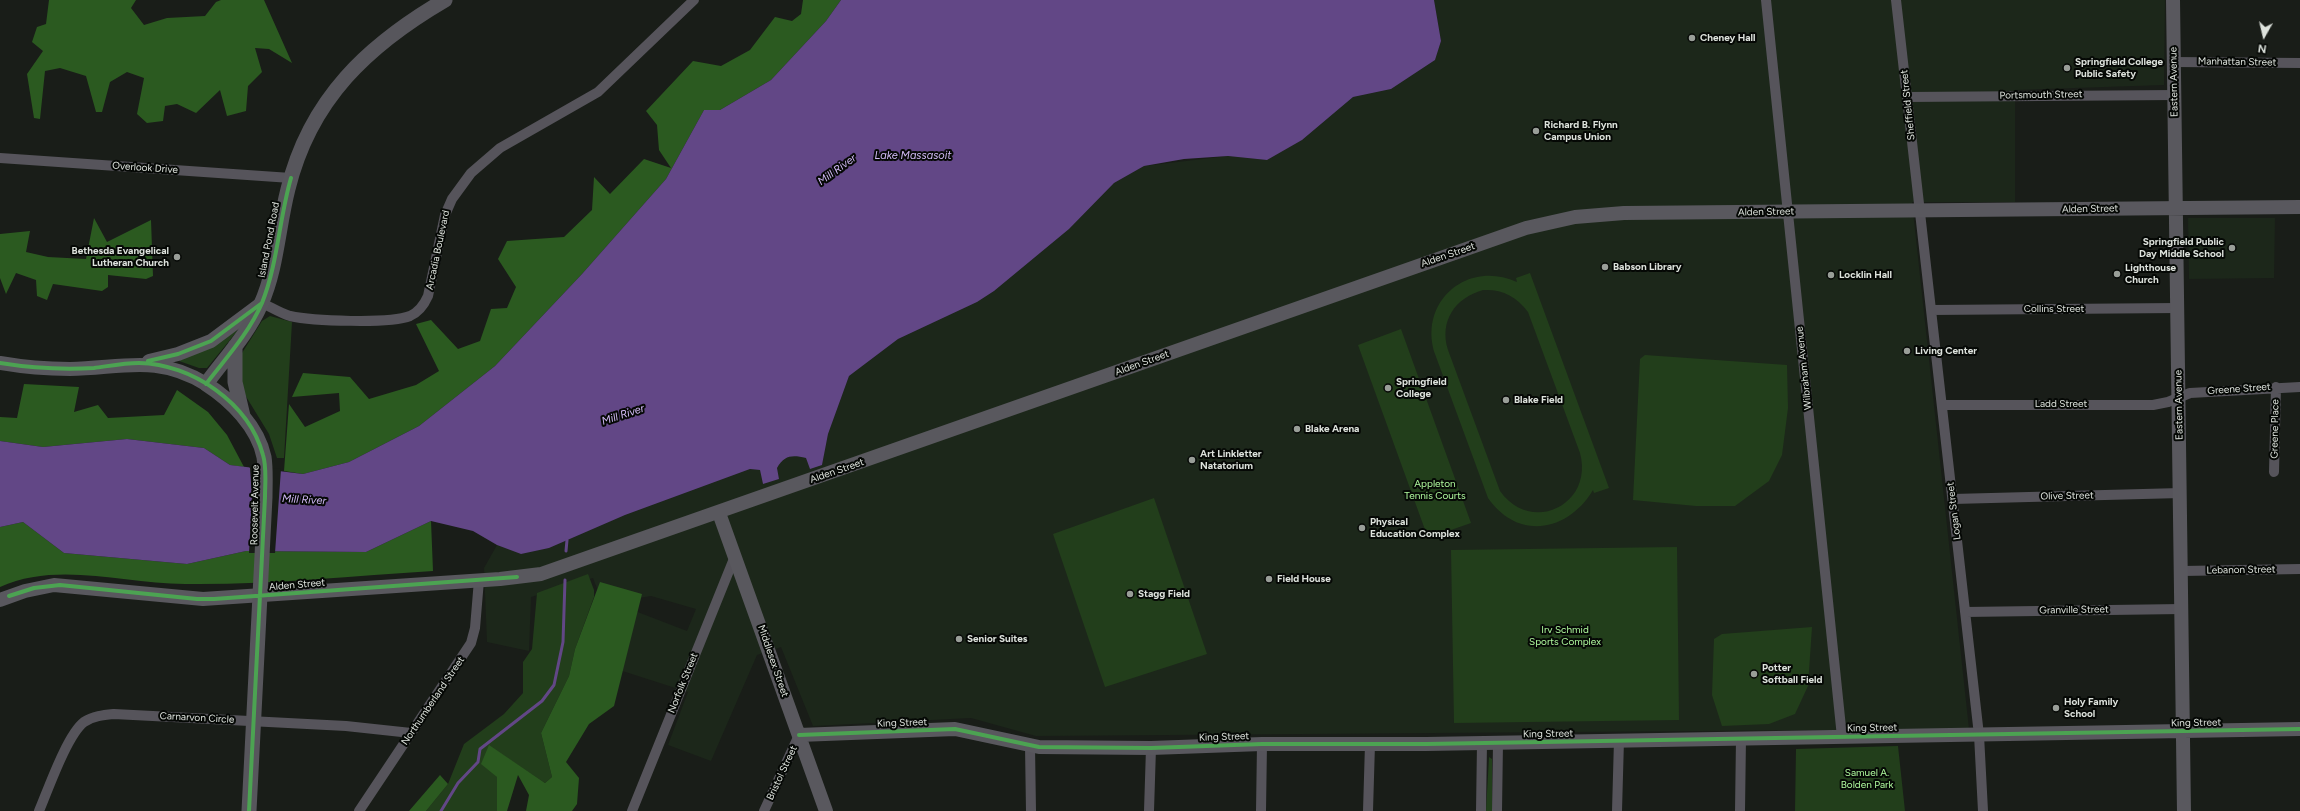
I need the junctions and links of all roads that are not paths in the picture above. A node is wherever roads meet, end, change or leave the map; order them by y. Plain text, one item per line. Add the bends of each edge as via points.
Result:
1 (445, 0) edge
2 (694, 0) edge
3 (1766, 0) edge
4 (1896, 0) edge
5 (2173, 0) edge
6 (2174, 62) junction
7 (2300, 63) edge
8 (2175, 95) junction
9 (1907, 97) junction
10 (0, 158) edge
11 (291, 178) junction
12 (2300, 207) edge
13 (2176, 208) junction
14 (1920, 211) junction
15 (1786, 212) junction
16 (262, 303) junction
17 (2178, 308) junction
18 (1931, 310) junction
19 (235, 346) junction
20 (0, 363) edge
21 (138, 363) junction
22 (206, 384) junction
23 (2276, 387) junction
24 (2300, 387) edge
25 (2179, 397) junction
26 (1942, 405) junction
27 (244, 418) junction
28 (2274, 472) dead end
29 (2181, 493) junction
30 (1953, 499) junction
31 (719, 513) junction
32 (735, 556) junction
33 (2300, 569) edge
34 (2182, 571) junction
35 (479, 580) junction
36 (259, 596) junction
37 (0, 600) edge
38 (2182, 609) junction
39 (1965, 612) junction
40 (254, 721) junction
41 (2300, 729) edge
42 (2183, 732) junction
43 (411, 734) junction
44 (1979, 735) junction
45 (799, 736) junction
46 (1842, 737) junction
47 (1740, 738) junction
48 (1618, 740) junction
49 (1482, 743) junction
50 (1498, 743) junction
51 (1262, 744) junction
52 (1370, 744) junction
53 (1030, 746) junction
54 (1151, 748) junction
55 (39, 811) edge
56 (249, 811) edge
57 (359, 811) edge
58 (632, 811) edge
59 (764, 811) edge
60 (826, 811) edge
61 (1031, 811) edge
62 (1149, 811) edge
63 (1261, 811) edge
64 (1368, 811) edge
65 (1481, 811) edge
66 (1497, 811) edge
67 (1618, 811) edge
68 (1740, 811) edge
69 (1983, 811) edge
70 (2184, 811) edge

1 - 11 main road, Island Pond Road via 383,41 340,84 311,130
2 - 16 street, Arcadia Boulevard via 598,92 500,148 470,173 448,206 428,296 425,304 414,314 381,321 302,317 287,315
3 - 15 street, Wilbraham Avenue
4 - 9 street, Sheffield Street
5 - 6 street, Eastern Avenue
6 - 7 street, Manhattan Street
6 - 8 street, Eastern Avenue
8 - 9 street, Portsmouth Street
8 - 13 street, Eastern Avenue
9 - 14 street, Sheffield Street
10 - 11 street, Overlook Drive
11 - 16 main road, Island Pond Road via 274,264
12 - 13 street, Alden Street
13 - 14 street, Alden Street
13 - 17 street, Eastern Avenue
14 - 15 street, Alden Street
14 - 18 street, Logan Street
15 - 31 street, Alden Street via 1606,214 1564,218 1526,228
15 - 46 street, Wilbraham Avenue
16 - 19 main road, Island Pond Road
16 - 21 street via 211,341 178,354
17 - 18 street, Collins Street
17 - 25 street, Eastern Avenue
18 - 26 street, Logan Street
19 - 22 main road, Island Pond Road
19 - 27 main road via 235,382
20 - 21 street, Roosevelt Avenue via 70,369
21 - 22 street, Roosevelt Avenue via 181,371
22 - 27 main road, Roosevelt Avenue via 227,399
23 - 24 street, Greene Street
23 - 25 street, Greene Street via 2190,393
23 - 28 street, Greene Place
25 - 26 street, Ladd Street via 2154,405
25 - 29 street, Eastern Avenue
26 - 30 street, Logan Street
27 - 36 main road, Roosevelt Avenue via 256,435 264,458 265,497
29 - 30 street, Olive Street
29 - 34 street, Eastern Avenue
30 - 39 street, Logan Street
31 - 32 street, Middlesex Street
31 - 35 street, Alden Street via 542,574
32 - 45 street, Middlesex Street
32 - 58 street, Norfolk Street
33 - 34 street, Lebanon Street
34 - 38 street, Eastern Avenue
35 - 36 street, Alden Street
35 - 43 street, Northumberland Street via 471,644
36 - 37 street, Alden Street via 197,599 60,585 34,588
36 - 40 main road, Roosevelt Avenue
38 - 39 street, Granville Street
38 - 42 street, Eastern Avenue
39 - 44 street, Logan Street
40 - 43 street, Carnarvon Circle via 346,726
40 - 55 street, Carnarvon Circle via 114,714 92,718 80,725 73,734
40 - 56 main road, Roosevelt Avenue
41 - 42 street, King Street
42 - 44 street, King Street
42 - 70 street, Eastern Avenue
43 - 57 street, Northumberland Street
44 - 46 street, King Street
44 - 69 street, Logan Street
45 - 53 street, King Street via 955,729
45 - 59 street, Bristol Street
45 - 60 street, Middlesex Street
46 - 47 street, King Street
47 - 48 street, King Street
47 - 68 street
48 - 50 street, King Street
48 - 67 street
49 - 50 street, King Street
49 - 52 street, King Street
49 - 65 street
50 - 66 street
51 - 52 street, King Street
51 - 54 street, King Street
51 - 63 street
52 - 64 street
53 - 54 street, King Street
53 - 61 street
54 - 62 street

